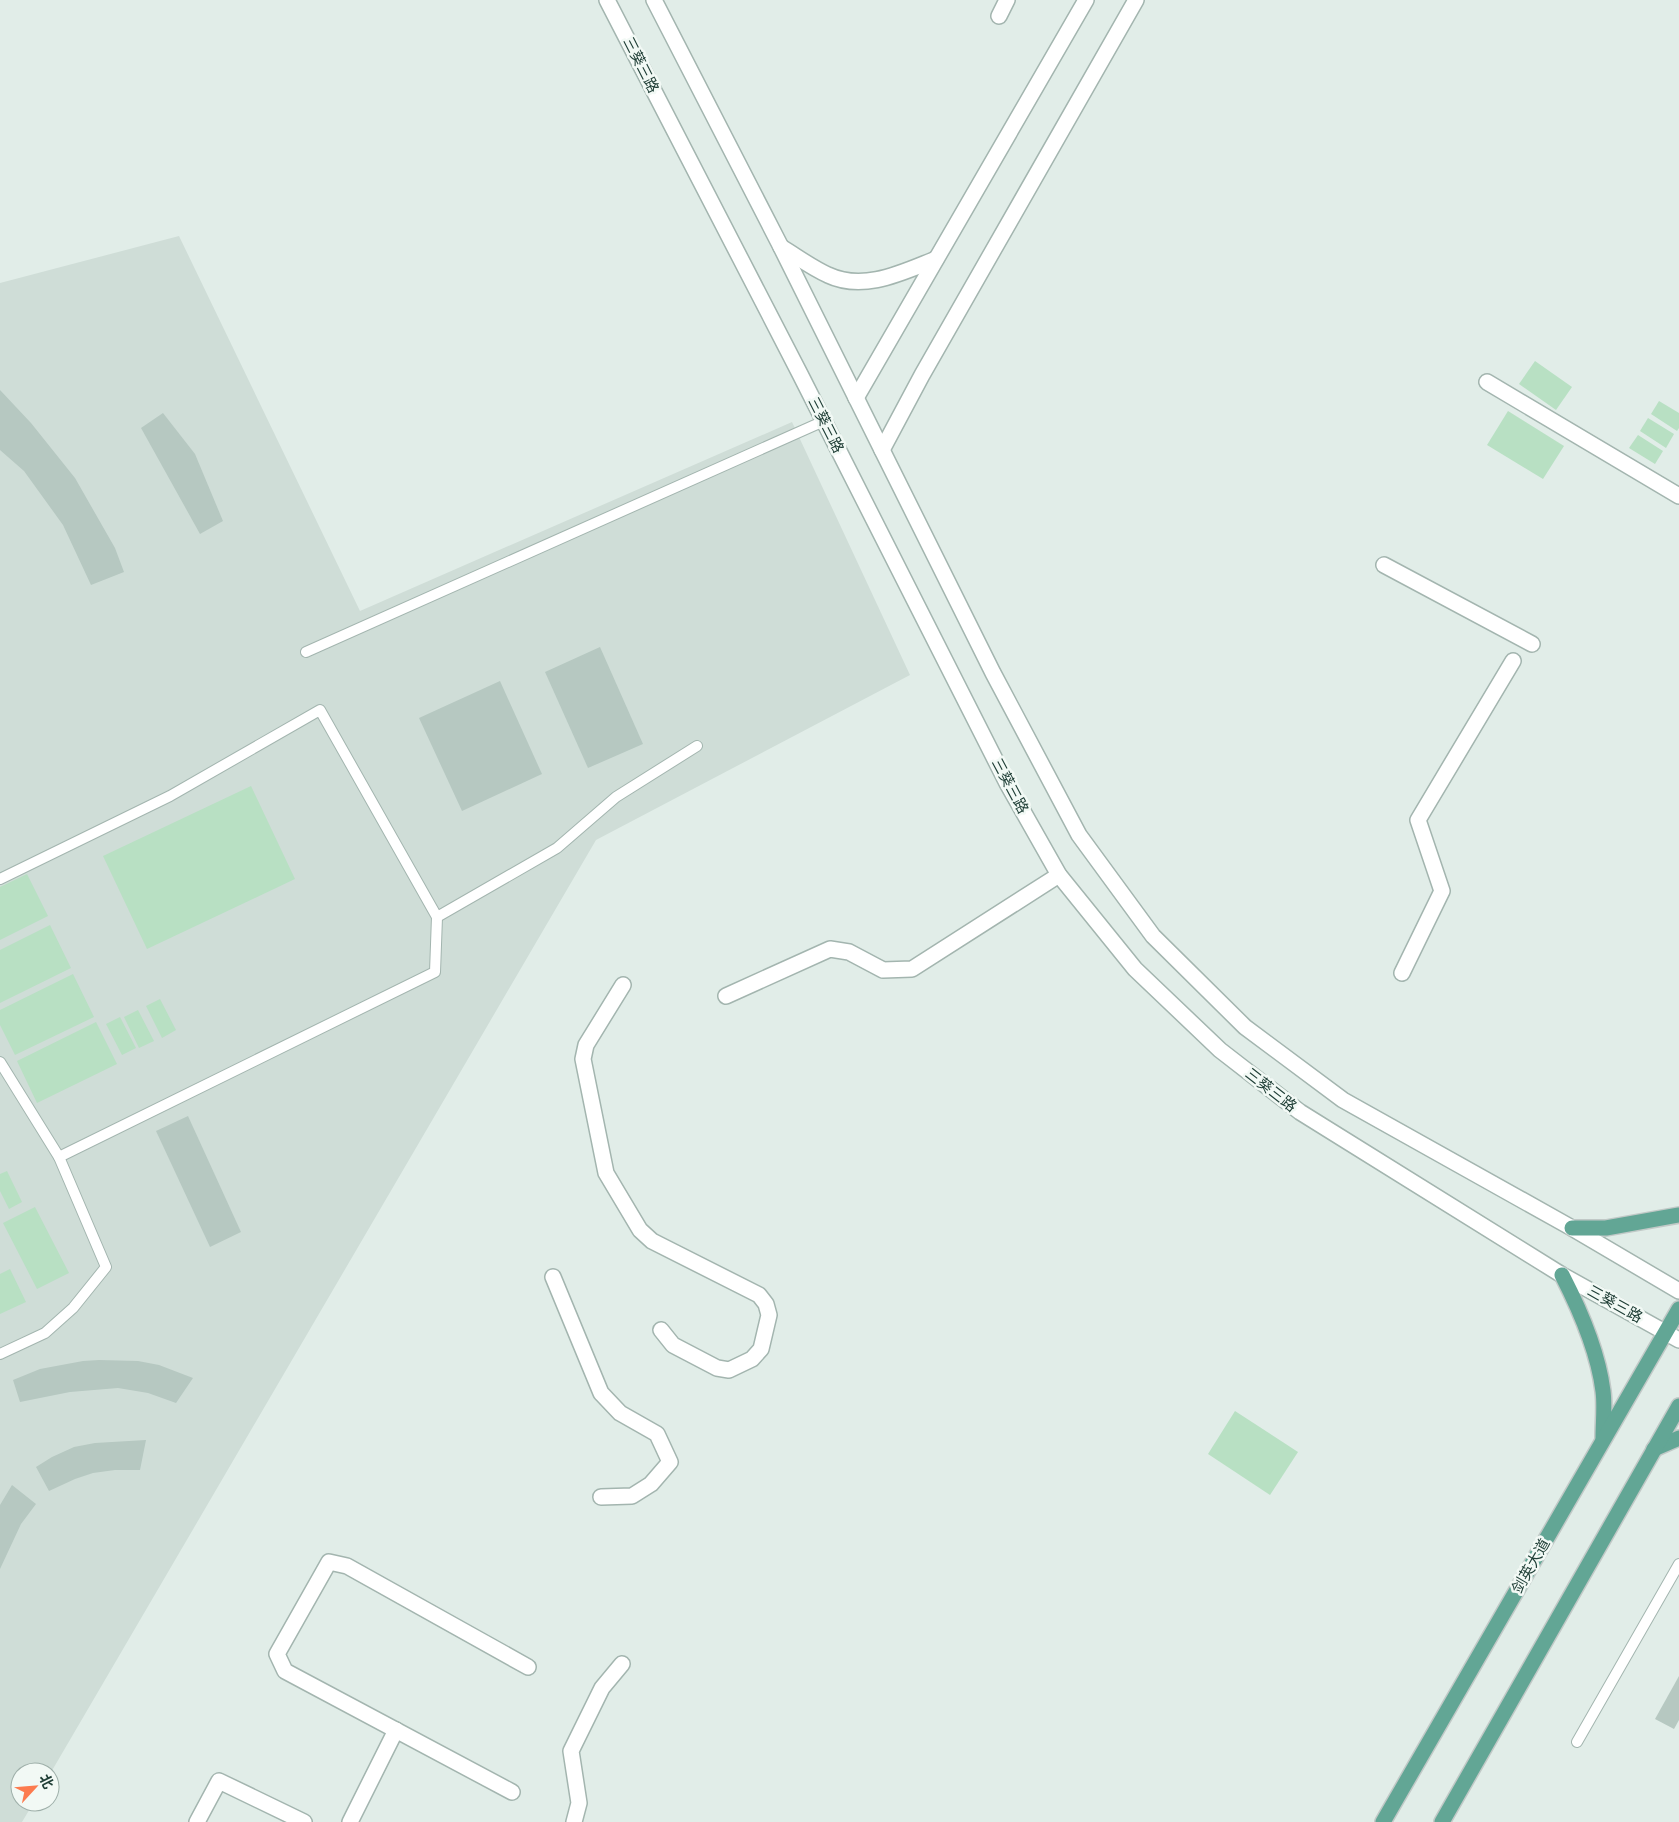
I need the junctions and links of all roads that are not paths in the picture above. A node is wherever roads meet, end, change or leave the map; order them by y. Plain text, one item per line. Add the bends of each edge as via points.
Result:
1 (607, 0) edge
2 (654, 0) edge
3 (1007, 0) edge
4 (1086, 0) edge
5 (1136, 0) edge
6 (999, 16) dead end
7 (781, 247) junction
8 (936, 260) junction
9 (1487, 382) dead end
10 (856, 398) junction
11 (824, 421) junction
12 (882, 450) junction
13 (1679, 496) edge
14 (1384, 566) dead end
15 (1532, 644) dead end
16 (306, 652) dead end
17 (1513, 661) dead end
18 (697, 746) dead end
19 (1060, 875) junction
20 (0, 879) edge
21 (437, 917) junction
22 (1402, 973) dead end
23 (623, 986) dead end
24 (726, 996) dead end
25 (0, 1062) edge
26 (59, 1157) junction
27 (1679, 1215) edge
28 (1572, 1228) junction
29 (1562, 1275) junction
30 (553, 1277) dead end
31 (1679, 1291) edge
32 (1679, 1309) edge
33 (661, 1330) dead end
34 (1672, 1336) edge
35 (0, 1354) edge
36 (1679, 1406) edge
37 (1679, 1438) edge
38 (1604, 1439) junction
39 (1654, 1449) junction
40 (601, 1497) dead end
41 (1679, 1564) edge
42 (622, 1664) dead end
43 (528, 1667) dead end
44 (396, 1730) junction
45 (1577, 1742) dead end
46 (512, 1792) dead end
47 (197, 1822) edge
48 (304, 1822) edge
49 (350, 1822) edge
50 (574, 1822) edge
51 (1383, 1822) edge
52 (1442, 1822) edge

1 - 11 street, 三葵三路
2 - 7 street
3 - 6 street
4 - 8 street
5 - 12 street
7 - 8 street via 829,276 860,283
7 - 10 street
8 - 10 street
9 - 13 street
10 - 12 street
11 - 16 lane
11 - 19 street, 三葵三路 via 1003,774
12 - 28 street via 993,673 1079,835 1153,936 1245,1026 1343,1100
14 - 15 street
17 - 22 street via 1418,820 1442,891
18 - 21 lane via 616,797 557,848
19 - 24 street via 912,969 883,970 849,952 830,949
19 - 29 street, 三葵三路 via 1135,969 1220,1050 1300,1112
20 - 21 lane via 170,796 320,710
21 - 26 lane via 435,972
23 - 33 street via 586,1045 582,1059 606,1173 640,1230 652,1241 759,1295 769,1315 761,1349 752,1359 729,1370 717,1368 672,1345
25 - 26 lane
26 - 35 lane via 106,1267 73,1308 45,1332
27 - 28 main road via 1606,1228
28 - 31 street
29 - 34 street, 三葵三路
29 - 38 main road via 1579,1307 1593,1351 1603,1392
30 - 40 street via 601,1393 620,1413 657,1434 670,1462 651,1484 632,1496
32 - 34 main road, 剑英大道
34 - 38 main road, 剑英大道
36 - 39 main road
37 - 39 main road
38 - 51 main road, 剑英大道
39 - 52 main road
41 - 45 lane
42 - 50 street via 602,1688 571,1751 579,1803
43 - 44 street via 347,1566 329,1562 277,1654 285,1671
44 - 46 street
44 - 49 street
47 - 48 street via 219,1781

